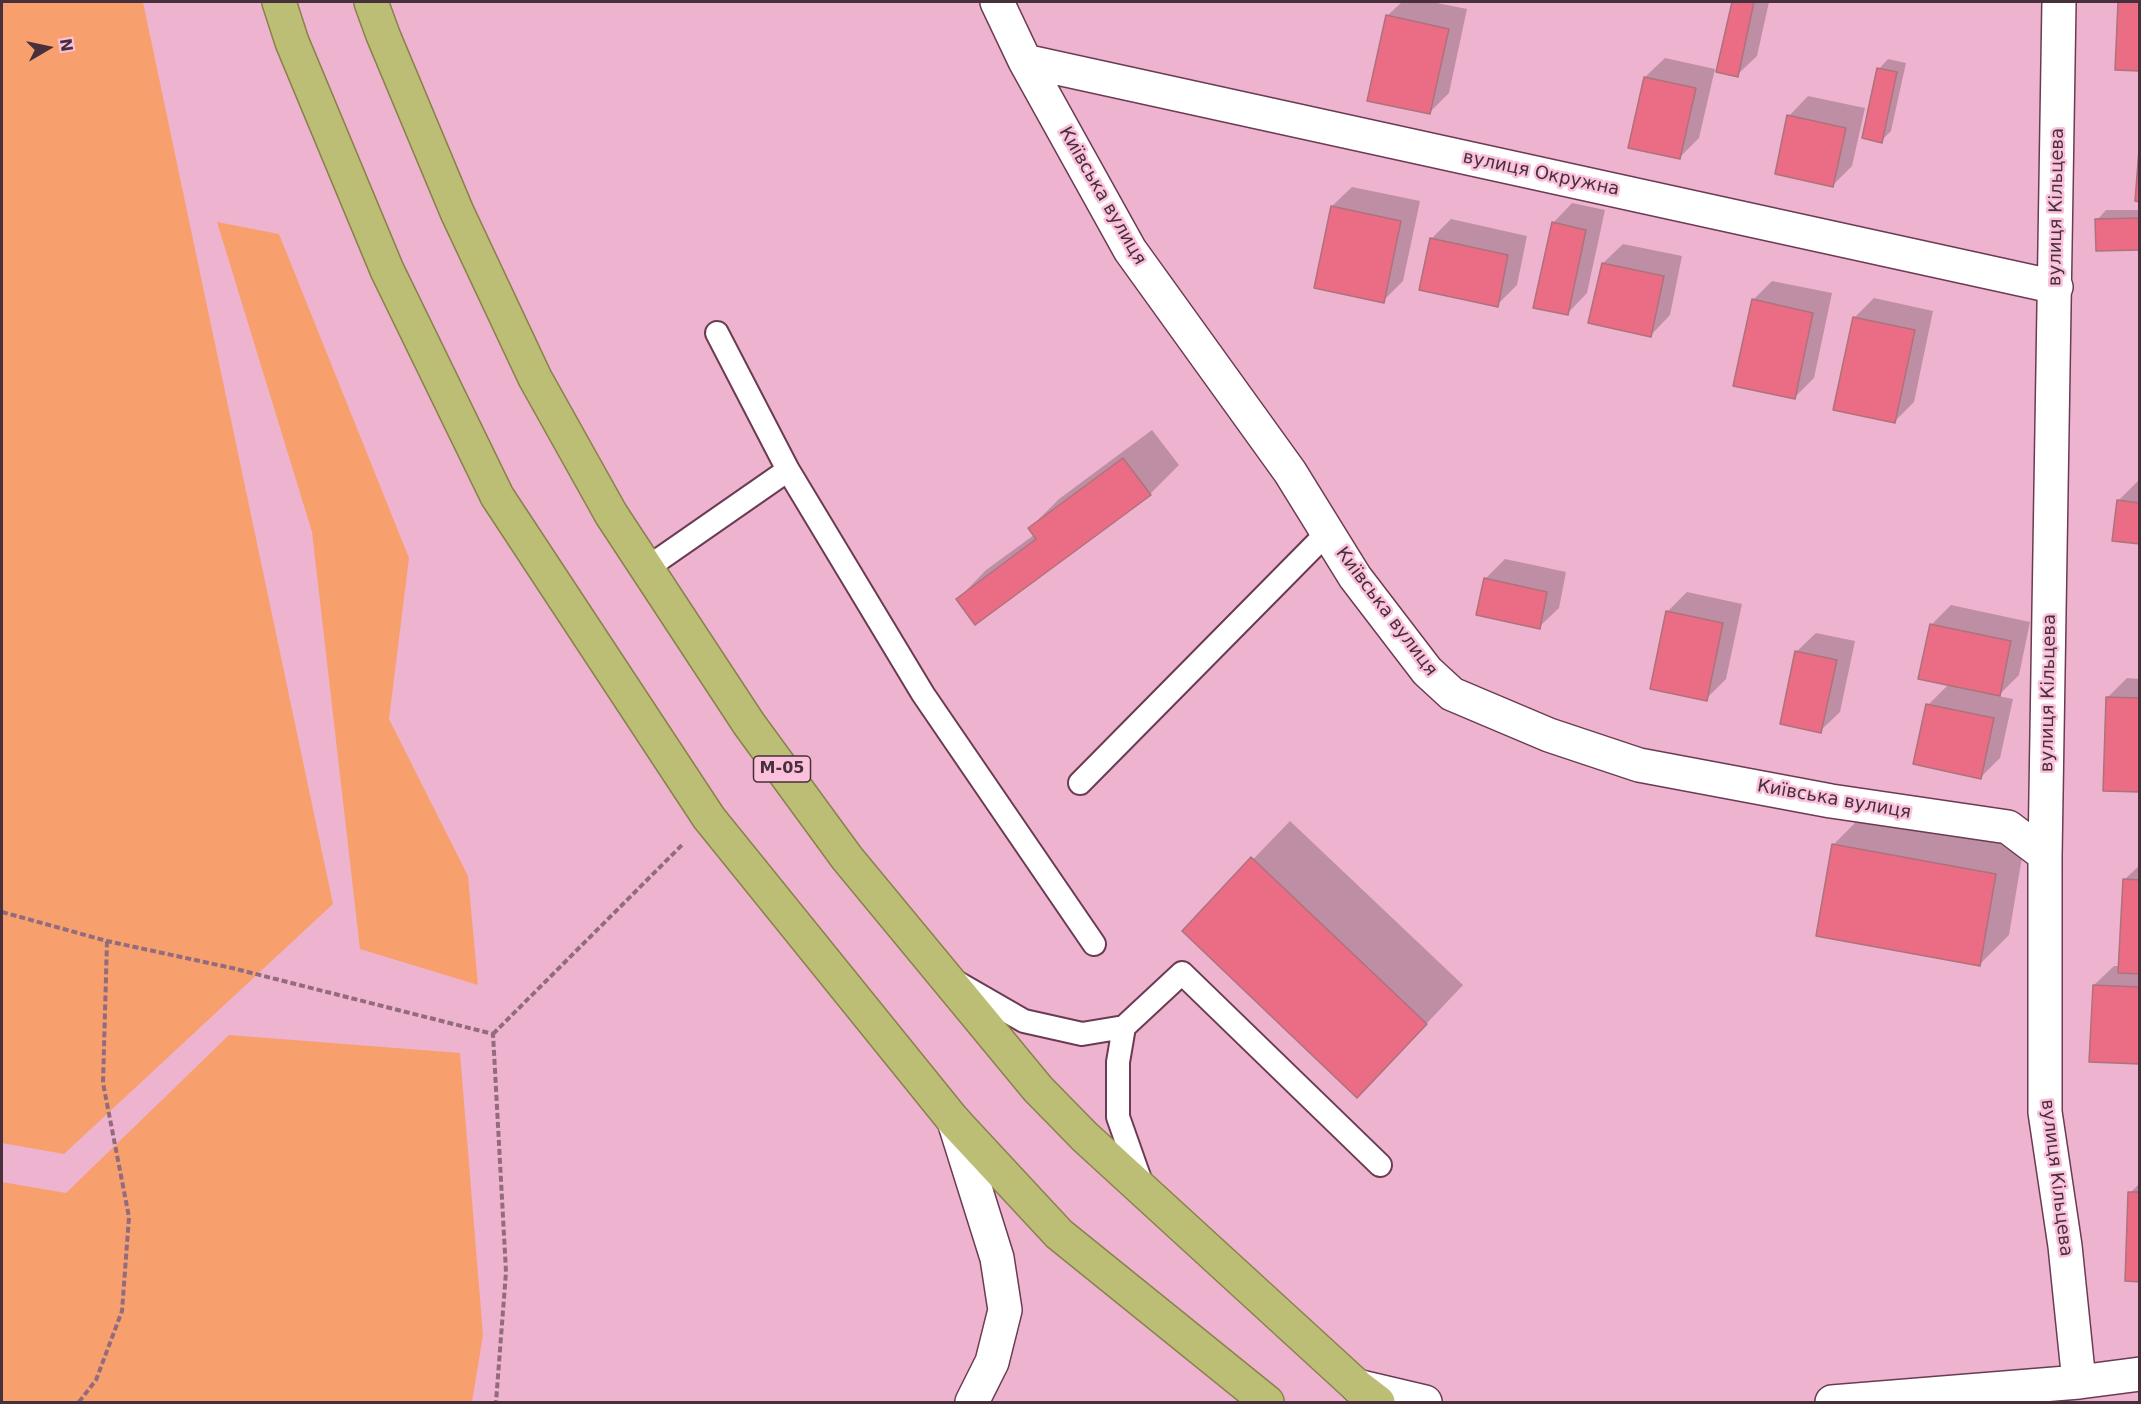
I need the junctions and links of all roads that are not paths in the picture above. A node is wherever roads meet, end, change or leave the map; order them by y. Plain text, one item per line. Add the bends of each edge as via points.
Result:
1 (279, 2) edge
2 (371, 2) edge
3 (997, 2) edge
4 (2059, 2) edge
5 (1025, 61) junction
6 (2056, 287) junction
7 (717, 333) dead end
8 (788, 470) junction
9 (1328, 532) junction
10 (647, 568) junction
11 (1080, 783) dead end
12 (2047, 804) junction
13 (2008, 828) junction
14 (2045, 855) junction
15 (1094, 944) dead end
16 (942, 973) junction
17 (1124, 1027) junction
18 (954, 1121) junction
19 (1380, 1165) dead end
20 (1144, 1191) junction
21 (2139, 1374) edge
22 (2079, 1382) junction
23 (1367, 1394) edge
24 (972, 1402) edge
25 (1267, 1402) edge
26 (1425, 1402) edge
27 (1832, 1402) edge

1 - 18 highway via 387,270 497,496 709,818
2 - 10 highway, М-05 via 457,212 535,378 611,514
3 - 5 street, Київська вулиця
4 - 6 street, вулиця Кільцева
5 - 6 street, вулиця Окружна
5 - 9 street, Київська вулиця via 1130,250 1283,462
6 - 12 street, вулиця Кільцева
7 - 8 lane
8 - 10 lane
8 - 15 lane via 923,694
9 - 11 lane
9 - 13 street, Київська вулиця via 1355,576 1426,671 1452,694 1549,735 1640,765 1831,801
10 - 16 highway, М-05 via 749,724 847,858
12 - 13 street
12 - 14 street, вулиця Кільцева
13 - 14 street, Київська вулиця
14 - 22 street, вулиця Кільцева via 2045,1112 2065,1246
16 - 17 lane via 1024,1021 1082,1034
16 - 20 highway, М-05 via 1038,1089
17 - 19 lane via 1182,973
17 - 20 lane via 1118,1062 1118,1117
18 - 24 street via 997,1258 1005,1310 992,1362
18 - 25 highway via 1059,1234
20 - 23 highway, М-05
21 - 22 street
22 - 27 street
23 - 26 street

